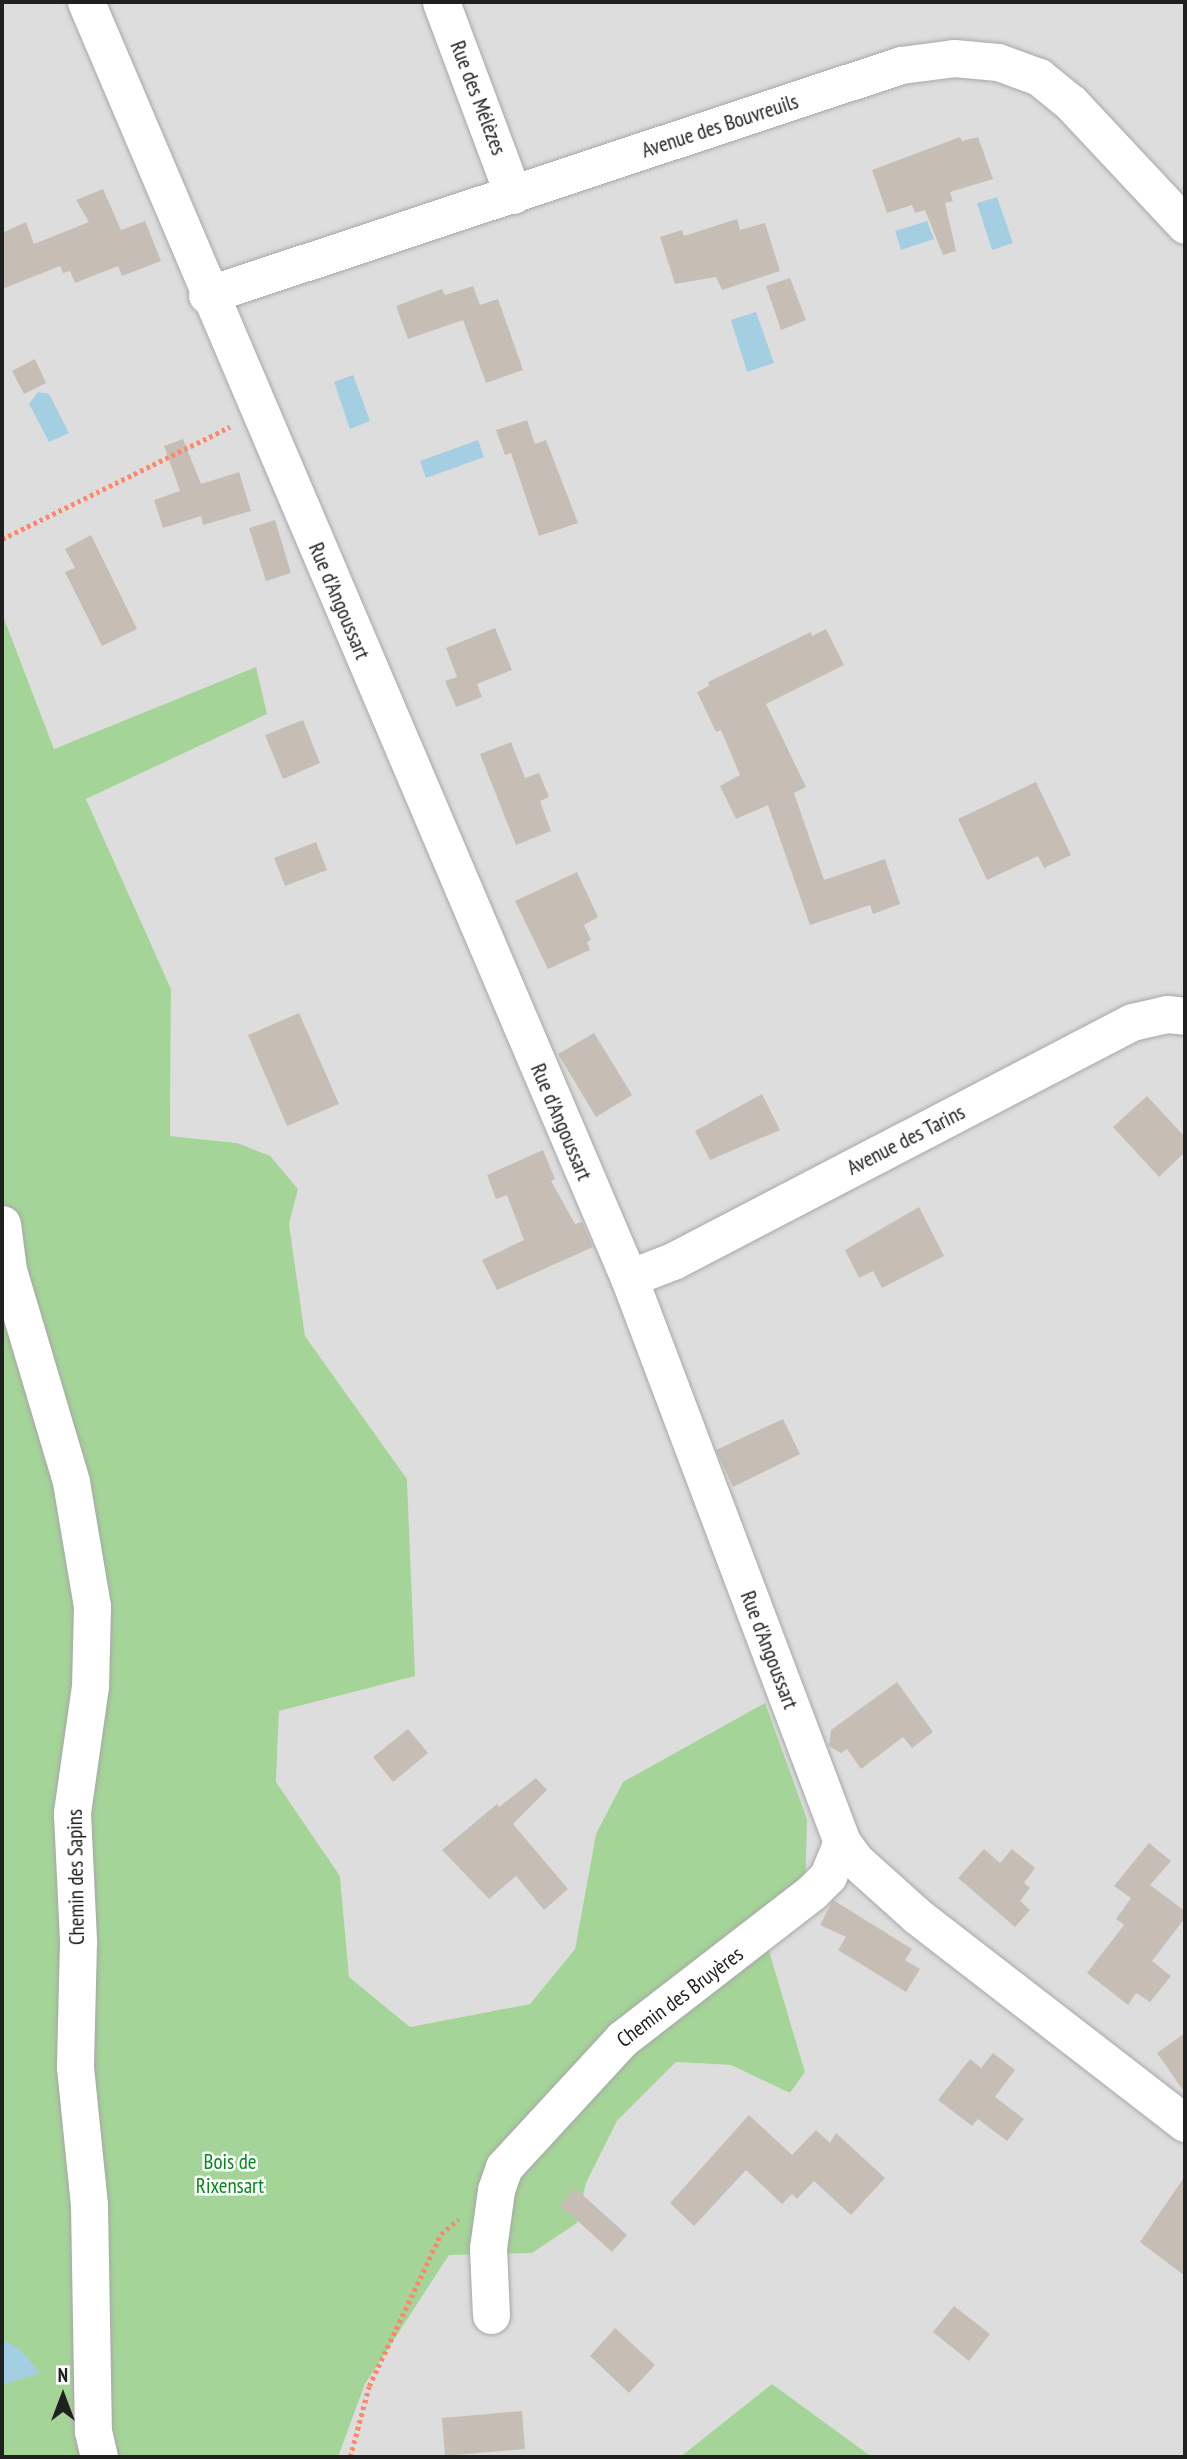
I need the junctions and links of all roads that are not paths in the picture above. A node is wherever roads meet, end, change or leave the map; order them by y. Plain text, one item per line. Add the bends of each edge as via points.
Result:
1 (86, 2) edge
2 (441, 2) edge
3 (513, 195) junction
4 (1185, 225) edge
5 (207, 295) junction
6 (1185, 1016) edge
7 (2, 1224) edge
8 (629, 1278) junction
9 (842, 1842) junction
10 (1185, 2123) edge
11 (491, 2315) dead end
12 (99, 2457) edge

1 - 5 street, Rue d'Angoussart
2 - 3 street, Rue des Mélèzes
3 - 4 street, Avenue des Bouvreuils via 901,65 954,58 998,62 1039,77 1071,103
3 - 5 street, Avenue des Bouvreuils
5 - 8 street, Rue d'Angoussart
6 - 8 street, Avenue des Tarins via 1167,1014 1132,1023 673,1261
7 - 12 street, Chemin des Sapins via 8,1270 71,1482 92,1606 90,1686 72,1813 78,1942 75,2067 89,2205 93,2431
8 - 9 street, Rue d'Angoussart
9 - 10 street, Rue d'Angoussart via 856,1861 917,1916
9 - 11 street, Chemin des Bruyères via 828,1876 812,1892 622,2039 504,2167 488,2248

